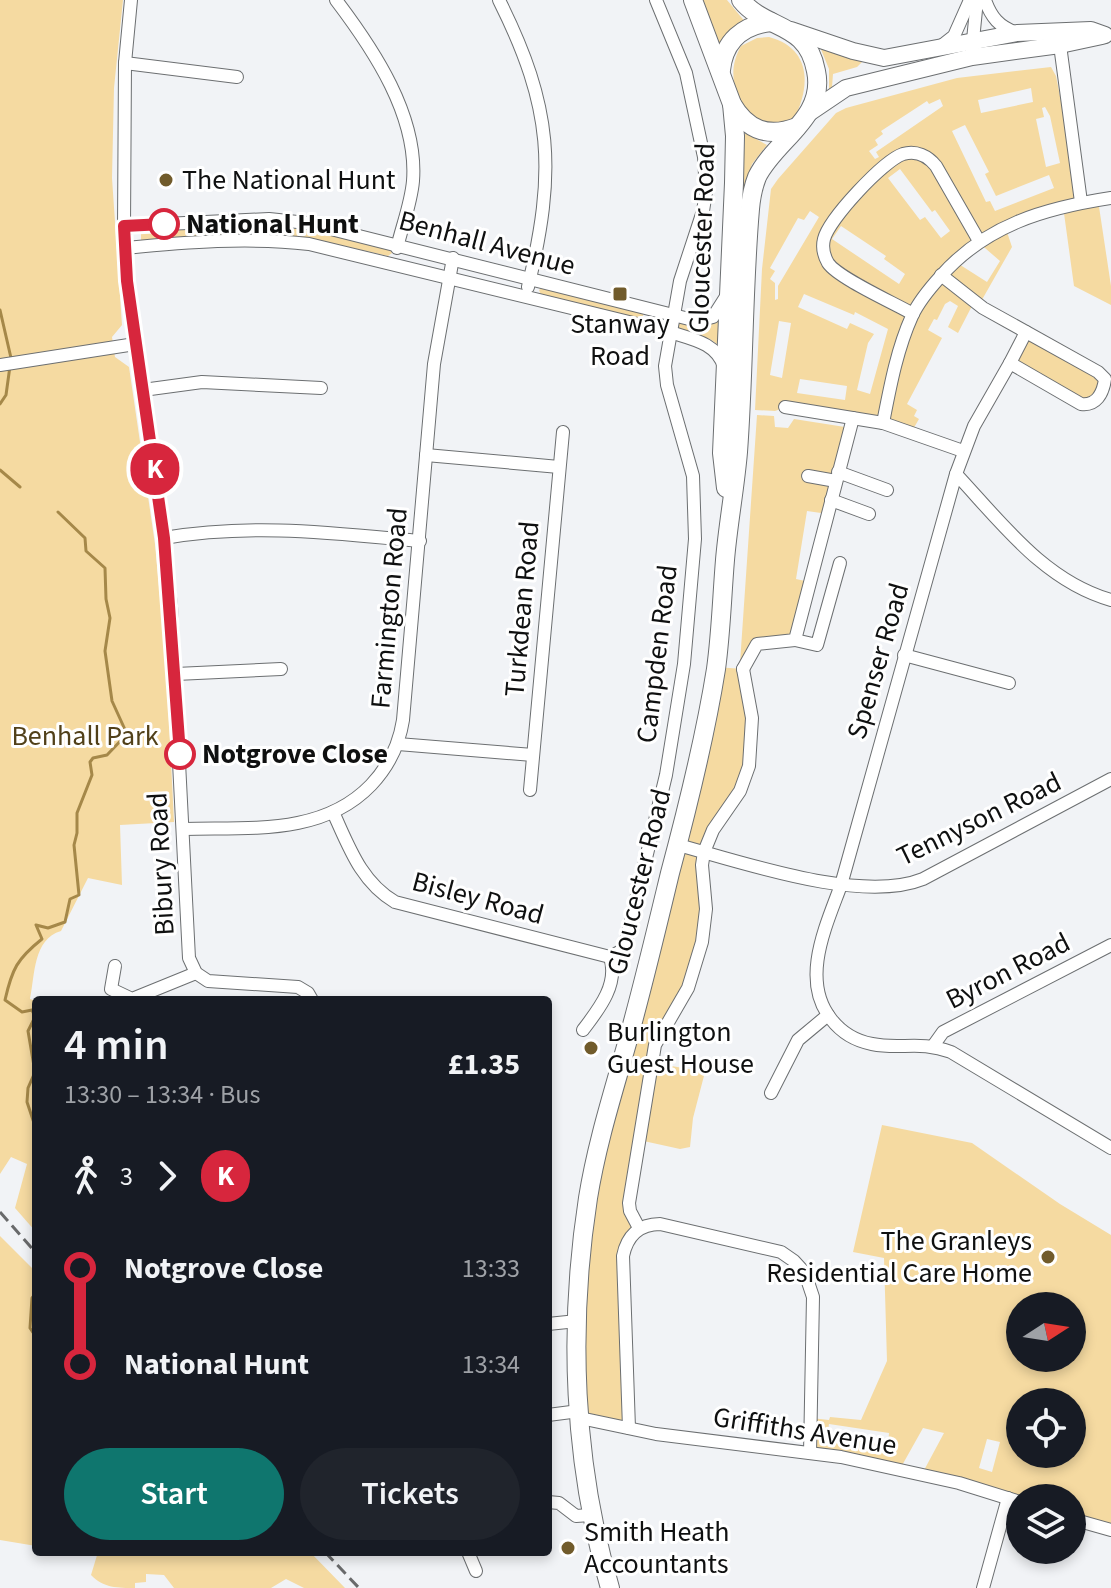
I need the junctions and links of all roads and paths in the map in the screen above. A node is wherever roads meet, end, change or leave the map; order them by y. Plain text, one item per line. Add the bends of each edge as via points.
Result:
1 (131, 0) edge
2 (336, 0) edge
3 (499, 0) edge
4 (656, 0) edge
5 (693, 0) edge
6 (741, 0) edge
7 (970, 0) edge
8 (977, 0) edge
9 (985, 0) edge
10 (771, 22) junction
11 (789, 29) junction
12 (1017, 33) junction
13 (1108, 35) edge
14 (960, 44) junction
15 (1060, 45) junction
16 (125, 63) junction
17 (721, 70) junction
18 (237, 77) dead end
19 (732, 104) junction
20 (804, 120) junction
21 (1111, 198) edge
22 (1081, 202) junction
23 (124, 226) junction
24 (979, 241) junction
25 (398, 244) junction
26 (126, 248) junction
27 (453, 258) junction
28 (393, 263) junction
29 (941, 275) junction
30 (450, 277) junction
31 (530, 279) junction
32 (728, 293) junction
33 (525, 298) junction
34 (673, 314) junction
35 (913, 314) junction
36 (670, 332) junction
37 (1026, 332) junction
38 (135, 344) junction
39 (1010, 363) junction
40 (0, 365) edge
41 (725, 370) junction
42 (321, 388) dead end
43 (143, 390) junction
44 (785, 407) dead end
45 (853, 418) junction
46 (883, 423) junction
47 (563, 432) dead end
48 (963, 451) junction
49 (426, 455) junction
50 (559, 467) junction
51 (956, 474) junction
52 (808, 476) dead end
53 (837, 476) junction
54 (887, 490) dead end
55 (831, 500) junction
56 (869, 514) dead end
57 (729, 519) junction
58 (164, 538) junction
59 (420, 541) junction
60 (840, 563) dead end
61 (1111, 600) edge
62 (795, 640) junction
63 (904, 655) junction
64 (716, 667) junction
65 (281, 669) dead end
66 (743, 669) junction
67 (176, 674) junction
68 (1009, 683) dead end
69 (398, 744) junction
70 (533, 755) junction
71 (1111, 779) edge
72 (530, 790) dead end
73 (333, 812) junction
74 (184, 829) junction
75 (678, 845) junction
76 (704, 852) junction
77 (841, 885) junction
78 (1111, 945) edge
79 (610, 957) junction
80 (115, 966) dead end
81 (196, 973) junction
82 (124, 996) edge
83 (141, 996) edge
84 (310, 996) edge
85 (828, 1015) junction
86 (583, 1030) dead end
87 (933, 1046) junction
88 (771, 1093) dead end
89 (1111, 1148) edge
90 (639, 1228) junction
91 (577, 1321) junction
92 (552, 1324) edge
93 (552, 1415) edge
94 (580, 1415) junction
95 (629, 1428) junction
96 (810, 1453) junction
97 (1006, 1498) edge
98 (552, 1502) edge
99 (590, 1515) junction
100 (1006, 1523) edge
101 (1086, 1523) edge
102 (1111, 1530) edge
103 (470, 1556) edge
104 (476, 1571) dead end
105 (610, 1588) edge
106 (983, 1588) edge

1 - 16 street, Bibury Road
2 - 25 street via 386,79 409,136 412,185
3 - 31 street via 527,65 546,144 546,196
4 - 34 street, Campden Road via 686,73 706,183
5 - 17 highway
6 - 10 highway
7 - 14 street
8 - 14 street
9 - 12 street via 996,21
10 - 11 highway
10 - 17 highway via 735,36
11 - 14 main road via 884,58
11 - 20 highway via 811,54 816,69 816,98
12 - 13 main road via 1091,30
12 - 14 main road
13 - 15 main road
14 - 15 main road
14 - 20 main road via 846,88
15 - 22 street
16 - 18 street
16 - 23 street, Bibury Road
17 - 19 highway
19 - 20 highway via 750,127 763,132 786,131
19 - 32 highway, Gloucester Road
20 - 57 highway, Gloucester Road via 758,176 751,198 738,456
21 - 22 street
22 - 24 street via 1031,214
23 - 25 street, Benhall Avenue via 286,219
23 - 26 street, Bibury Road
24 - 29 street
24 - 35 street via 936,166 918,154 897,157 848,204 825,236 826,259 839,273
25 - 27 street, Benhall Avenue
25 - 28 street
26 - 28 street, Benhall Avenue via 267,239
26 - 38 street, Bibury Road
27 - 30 street, Farmington Road
27 - 31 street, Benhall Avenue
28 - 30 street, Benhall Avenue
29 - 35 street
29 - 37 street
30 - 33 street, Benhall Avenue
30 - 49 street, Farmington Road via 434,364
31 - 33 street
31 - 34 street, Benhall Avenue
32 - 34 street, Benhall Avenue via 713,317 697,321
32 - 41 highway, Gloucester Road
33 - 36 street, Benhall Avenue
34 - 36 street, Campden Road
35 - 46 street
36 - 41 street, Benhall Avenue via 710,346 720,354
36 - 79 street, Campden Road via 667,385 695,496 684,664 666,775 626,941
37 - 39 street, Spenser Road
37 - 39 street via 1098,372 1104,387 1096,402 1081,404
38 - 40 street
38 - 43 street, Bibury Road
39 - 48 street, Spenser Road
41 - 57 highway, Gloucester Road via 722,453
42 - 43 street via 202,382
43 - 58 street, Bibury Road
44 - 45 street
45 - 46 street
45 - 53 street
46 - 48 street
47 - 50 street, Turkdean Road
48 - 51 street, Spenser Road
49 - 50 street
49 - 59 street, Farmington Road
50 - 70 street, Turkdean Road
51 - 61 street via 1043,565
51 - 63 street, Spenser Road
52 - 53 street
53 - 54 street
53 - 55 street
55 - 56 street
55 - 62 street
57 - 64 highway, Gloucester Road
58 - 59 street via 268,528
58 - 67 street, Bibury Road
59 - 69 street, Farmington Road
60 - 62 street via 817,645
62 - 66 street via 757,644
63 - 68 street
63 - 77 street, Spenser Road
64 - 66 street
64 - 75 highway, Gloucester Road
65 - 67 street
66 - 76 street via 752,718 749,766
67 - 74 street, Bibury Road
69 - 70 street
69 - 73 street, Farmington Road via 377,779
70 - 72 street, Turkdean Road
71 - 77 street, Tennyson Road via 912,883
73 - 74 street, Farmington Road via 292,825
73 - 79 street, Bisley Road via 362,872 395,902
74 - 81 street, Bibury Road via 189,958
75 - 76 street, Tennyson Road
75 - 91 highway, Gloucester Road via 594,1164
76 - 77 street, Tennyson Road
76 - 90 street via 706,909 698,961 653,1054 629,1203
77 - 85 street, Spenser Road via 816,970
78 - 87 street, Byron Road via 943,1032
79 - 86 street, Campden Road via 614,976
80 - 82 street via 111,989
81 - 83 street
81 - 84 street via 214,983 298,987
85 - 87 street via 864,1042
85 - 88 street via 798,1040
87 - 89 street via 956,1054
90 - 95 street via 623,1256
90 - 96 street via 660,1224 716,1236 781,1252 800,1266 813,1297
91 - 92 street
91 - 94 highway, Gloucester Road
93 - 94 street, Griffiths Avenue
94 - 95 street, Griffiths Avenue
94 - 99 highway, Gloucester Road
95 - 96 street, Griffiths Avenue
96 - 97 street, Griffiths Avenue via 908,1471
98 - 99 street via 576,1516
99 - 105 highway, Gloucester Road
100 - 106 street
101 - 102 street
103 - 104 street

